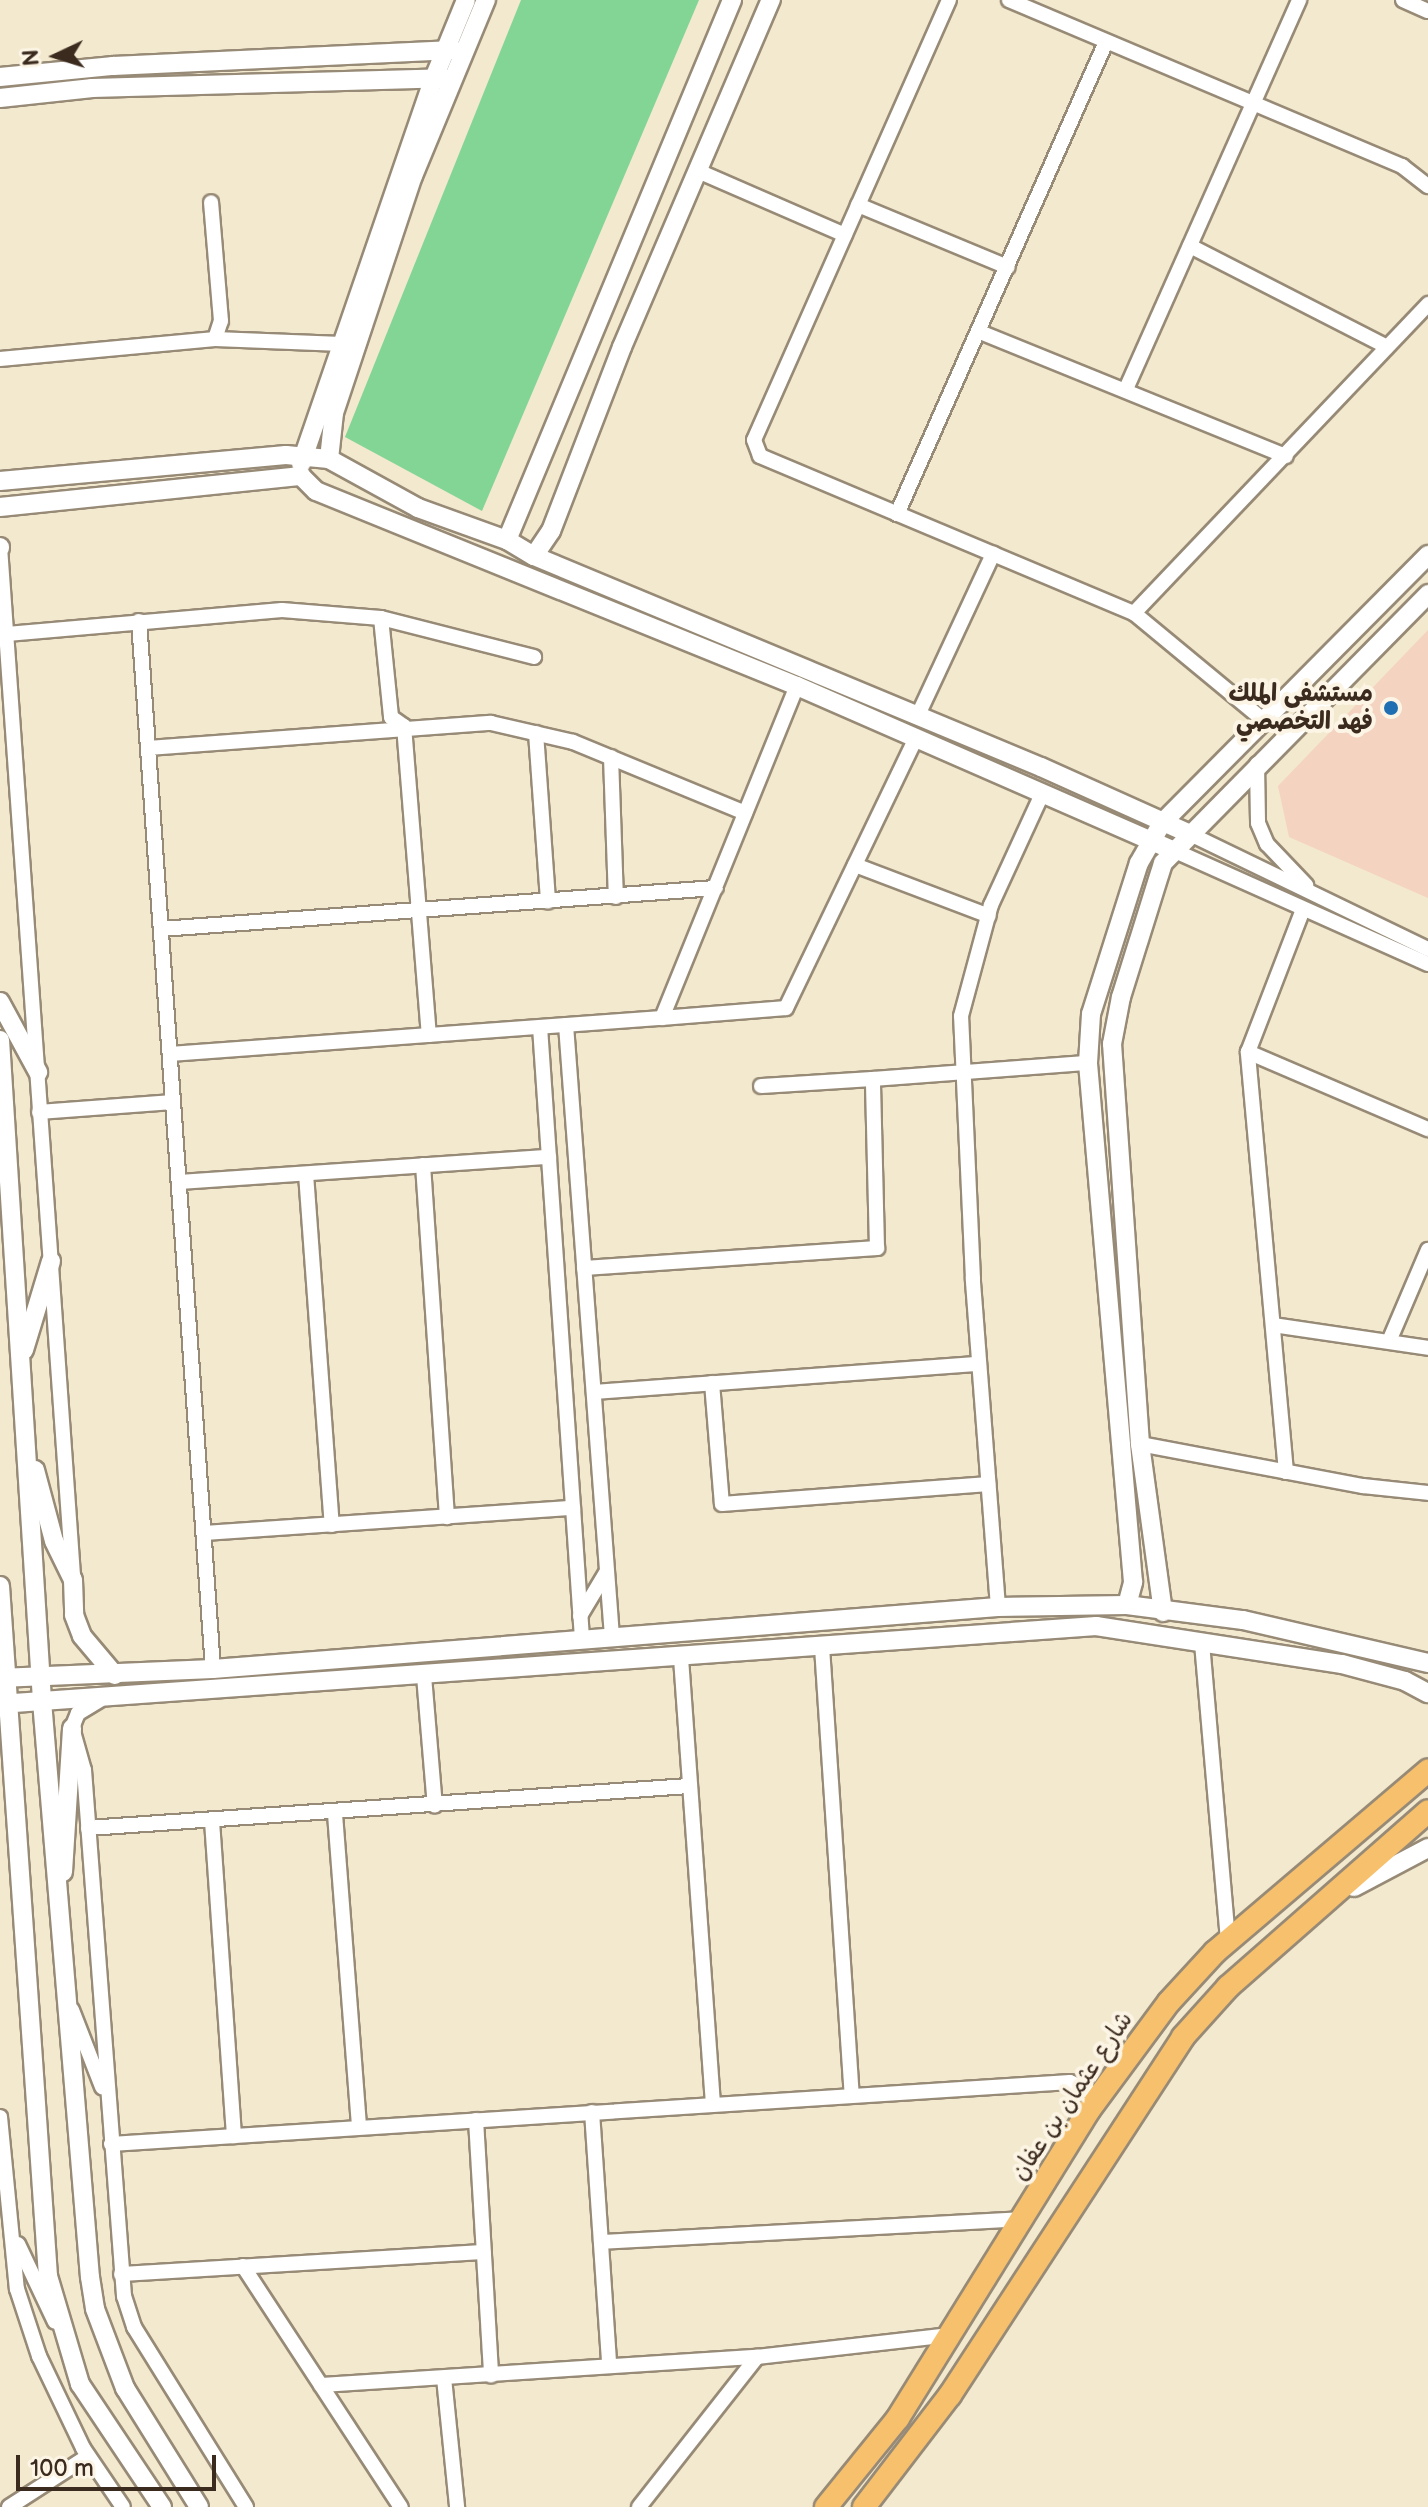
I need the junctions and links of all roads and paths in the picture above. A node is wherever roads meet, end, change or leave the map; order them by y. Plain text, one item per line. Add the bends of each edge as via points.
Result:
1 (466, 0) edge
2 (486, 0) edge
3 (732, 0) edge
4 (771, 0) edge
5 (949, 0) edge
6 (1009, 0) edge
7 (1299, 0) edge
8 (1403, 0) edge
9 (1428, 11) edge
10 (1106, 42) junction
11 (446, 50) junction
12 (465, 50) junction
13 (0, 77) edge
14 (434, 78) junction
15 (453, 78) junction
16 (0, 98) edge
17 (1252, 106) junction
18 (698, 171) junction
19 (1428, 186) edge
20 (211, 202) dead end
21 (858, 205) junction
22 (845, 235) junction
23 (1190, 246) junction
24 (1008, 267) junction
25 (1428, 304) edge
26 (980, 332) junction
27 (215, 339) junction
28 (342, 344) junction
29 (1387, 347) junction
30 (0, 359) edge
31 (1126, 389) junction
32 (303, 455) junction
33 (1286, 456) junction
34 (329, 459) junction
35 (301, 476) junction
36 (0, 481) edge
37 (0, 507) edge
38 (897, 514) junction
39 (507, 540) junction
40 (0, 547) edge
41 (993, 554) junction
42 (1428, 555) edge
43 (534, 556) junction
44 (1428, 594) edge
45 (1134, 613) junction
46 (381, 618) junction
47 (139, 621) junction
48 (1364, 622) junction
49 (7, 634) junction
50 (534, 657) dead end
51 (797, 686) junction
52 (1335, 686) junction
53 (918, 715) junction
54 (1262, 719) junction
55 (404, 726) junction
56 (536, 733) junction
57 (916, 738) junction
58 (148, 748) junction
59 (611, 757) junction
60 (1257, 764) junction
61 (1043, 792) junction
62 (745, 813) junction
63 (1162, 823) junction
64 (1188, 833) junction
65 (1150, 841) junction
66 (1173, 850) junction
67 (855, 865) junction
68 (715, 888) junction
69 (1311, 891) junction
70 (616, 897) junction
71 (548, 902) junction
72 (1302, 912) junction
73 (419, 914) junction
74 (989, 916) junction
75 (161, 929) junction
76 (1428, 949) edge
77 (1428, 964) edge
78 (0, 1002) edge
79 (662, 1018) junction
80 (566, 1025) junction
81 (540, 1027) junction
82 (429, 1035) junction
83 (0, 1040) edge
84 (1248, 1052) junction
85 (170, 1054) junction
86 (1088, 1063) junction
87 (964, 1070) junction
88 (38, 1072) junction
89 (873, 1079) junction
90 (761, 1086) dead end
91 (173, 1102) junction
92 (39, 1112) junction
93 (1428, 1129) edge
94 (549, 1157) junction
95 (423, 1165) junction
96 (306, 1174) junction
97 (179, 1182) junction
98 (1428, 1250) edge
99 (51, 1261) junction
100 (584, 1268) junction
101 (1273, 1325) junction
102 (1390, 1339) junction
103 (1428, 1348) edge
104 (20, 1360) junction
105 (979, 1364) junction
106 (712, 1383) junction
107 (594, 1392) junction
108 (25, 1433) junction
109 (1140, 1444) junction
110 (1286, 1472) junction
111 (988, 1484) junction
112 (1428, 1493) edge
113 (573, 1508) junction
114 (447, 1517) junction
115 (332, 1525) junction
116 (204, 1533) junction
117 (607, 1570) junction
118 (73, 1580) junction
119 (0, 1586) edge
120 (1127, 1605) junction
121 (998, 1607) junction
122 (1163, 1612) junction
123 (580, 1616) junction
124 (612, 1637) junction
125 (582, 1639) junction
126 (1202, 1643) junction
127 (822, 1647) junction
128 (681, 1658) junction
129 (1428, 1663) edge
130 (213, 1669) junction
131 (40, 1675) junction
132 (115, 1675) junction
133 (424, 1676) junction
134 (3, 1678) edge
135 (1428, 1693) edge
136 (100, 1700) junction
137 (42, 1701) junction
138 (3, 1704) edge
139 (72, 1728) junction
140 (1428, 1771) edge
141 (689, 1786) junction
142 (13, 1803) junction
143 (435, 1806) junction
144 (1428, 1811) edge
145 (335, 1814) junction
146 (212, 1821) junction
147 (88, 1828) junction
148 (0, 1831) edge
149 (1428, 1848) edge
150 (59, 1911) junction
151 (1293, 1931) junction
152 (1232, 1940) junction
153 (66, 1996) junction
154 (1157, 2073) junction
155 (852, 2095) junction
156 (1099, 2096) junction
157 (108, 2103) junction
158 (713, 2104) junction
159 (592, 2112) junction
160 (0, 2117) edge
161 (476, 2120) junction
162 (359, 2127) junction
163 (234, 2136) junction
164 (111, 2144) junction
165 (4, 2164) edge
166 (1022, 2219) junction
167 (12, 2233) junction
168 (601, 2242) junction
169 (483, 2252) junction
170 (243, 2266) junction
171 (121, 2274) junction
172 (17, 2289) junction
173 (40, 2290) junction
174 (0, 2291) edge
175 (950, 2335) junction
176 (63, 2338) junction
177 (757, 2357) junction
178 (609, 2364) junction
179 (491, 2376) junction
180 (444, 2378) junction
181 (321, 2385) junction
182 (88, 2456) junction
183 (900, 2461) junction
184 (851, 2476) junction
185 (9, 2507) edge
186 (123, 2507) edge
187 (162, 2507) edge
188 (199, 2507) edge
189 (246, 2507) edge
190 (401, 2507) edge
191 (457, 2507) edge
192 (639, 2507) edge
193 (826, 2507) edge
194 (840, 2507) edge
195 (864, 2507) edge
196 (882, 2507) edge

1 - 11 street
2 - 12 street
3 - 39 street
4 - 18 street
5 - 21 street
6 - 10 street
7 - 17 street
8 - 9 street
10 - 17 street
10 - 24 street
11 - 12 street
11 - 13 street via 113,66
11 - 14 street
12 - 15 street
14 - 15 street
14 - 16 street via 92,88
14 - 28 street
15 - 34 street via 413,176 334,413
17 - 19 street via 1402,166
17 - 23 street
18 - 22 street
18 - 43 street via 551,531
20 - 27 street via 221,321
21 - 22 street
21 - 24 street
22 - 38 street via 754,440 760,456
23 - 29 street
23 - 31 street
24 - 26 street
25 - 29 street
26 - 31 street
26 - 38 street
27 - 28 street
27 - 30 street
28 - 32 street
29 - 33 street
31 - 33 street
32 - 34 street
32 - 35 street
32 - 36 street
33 - 45 street
34 - 39 street via 418,508
35 - 37 street
35 - 51 street via 316,491
38 - 41 street
39 - 43 street
40 - 49 street
41 - 45 street
41 - 53 street
42 - 48 street
43 - 53 street
44 - 52 street
45 - 54 street
46 - 47 street via 282,610
46 - 50 street
46 - 55 street via 391,717
47 - 49 street
47 - 58 street
48 - 52 street via 1356,644 1333,671
48 - 54 street
49 - 88 street
51 - 57 street
51 - 62 street
52 - 60 street
53 - 63 street
54 - 63 street
55 - 56 street via 491,723
55 - 58 street
55 - 73 street
56 - 59 street
56 - 71 street
57 - 61 street
57 - 67 street
58 - 75 street
59 - 62 street
59 - 70 street
60 - 64 street
60 - 69 street via 1254,803 1267,844
61 - 65 street
61 - 74 street
62 - 68 street
63 - 64 street
63 - 65 street
64 - 66 street
64 - 69 street
65 - 66 street
65 - 86 street via 1091,1014
66 - 72 street
66 - 109 street via 1152,886 1112,1044
67 - 74 street
67 - 79 street via 786,1008
68 - 70 street
68 - 79 street
69 - 76 street
70 - 71 street
71 - 73 street
72 - 77 street
72 - 84 street
73 - 75 street
73 - 82 street
74 - 87 street via 961,1016
75 - 85 street
78 - 88 street
79 - 80 street
80 - 81 street
80 - 100 street
81 - 82 street
81 - 94 street
82 - 85 street
83 - 104 street
84 - 93 street
84 - 101 street
85 - 91 street
86 - 87 street
86 - 120 street via 1133,1582
87 - 89 street
87 - 105 street
88 - 92 street
89 - 90 street
89 - 100 street via 877,1248
91 - 92 street
91 - 97 street
92 - 99 street
94 - 95 street
94 - 113 street
95 - 96 street
95 - 114 street
96 - 97 street
96 - 115 street
97 - 116 street
98 - 102 street
99 - 104 street
99 - 118 street
100 - 107 street
101 - 102 street
101 - 110 street
102 - 103 street
104 - 108 street
105 - 106 street
105 - 111 street
106 - 107 street
106 - 111 street via 722,1504
107 - 117 street
108 - 118 street via 54,1541
108 - 131 street
109 - 110 street
109 - 122 street
110 - 112 street
111 - 121 street
113 - 114 street
113 - 123 street
114 - 115 street
115 - 116 street
116 - 130 street
117 - 123 street
117 - 124 street
118 - 132 street via 74,1615 82,1636
119 - 134 street
120 - 121 street
120 - 122 street
121 - 124 street
122 - 129 street via 1243,1620
123 - 125 street
124 - 125 street
125 - 130 street
126 - 127 street via 1096,1626
126 - 135 street via 1342,1664 1405,1681
126 - 152 street
127 - 128 street
127 - 155 street
128 - 133 street
128 - 141 street
130 - 132 street
131 - 132 street
131 - 134 street
131 - 137 street
133 - 136 street
133 - 143 street
134 - 138 street
136 - 137 street
136 - 139 street via 78,1713
137 - 138 street
137 - 150 street
138 - 142 street
139 - 147 street via 84,1770
139 - 150 street
140 - 152 main road, شارع عثمان بن عفان
141 - 143 street
141 - 158 street
142 - 148 street
142 - 176 street via 48,2276
143 - 145 street
144 - 151 main road
145 - 146 street
145 - 162 street
146 - 147 street
146 - 163 street
147 - 157 street
149 - 151 street via 1370,1876
150 - 153 street
151 - 154 main road via 1228,1987
152 - 154 main road via 1241,1959 1177,2026
152 - 156 main road, شارع عثمان بن عفان via 1169,2002
153 - 157 street
153 - 188 street via 95,2309 125,2388
154 - 183 main road via 950,2395
155 - 156 street via 1070,2082
155 - 158 street
156 - 166 main road, شارع عثمان بن عفان
157 - 164 street
158 - 159 street
159 - 161 street
159 - 168 street
160 - 165 street
161 - 162 street
161 - 169 street
162 - 163 street
163 - 164 street
164 - 171 street
165 - 167 street
166 - 168 street
166 - 175 main road, شارع عثمان بن عفان
167 - 172 street
167 - 173 street
168 - 178 street
169 - 170 street
169 - 179 street
170 - 171 street
170 - 181 street
171 - 189 street via 134,2327
172 - 173 street
172 - 174 street
172 - 182 street via 39,2356
173 - 176 street
175 - 177 street
175 - 184 main road, شارع عثمان بن عفان via 898,2418
176 - 187 street via 80,2384
177 - 178 street
177 - 192 street
178 - 179 street
179 - 180 street
180 - 181 street
180 - 191 street
181 - 190 street
182 - 185 street
182 - 186 street
183 - 195 main road
183 - 196 street
184 - 193 main road, شارع عثمان بن عفان
184 - 194 main road

